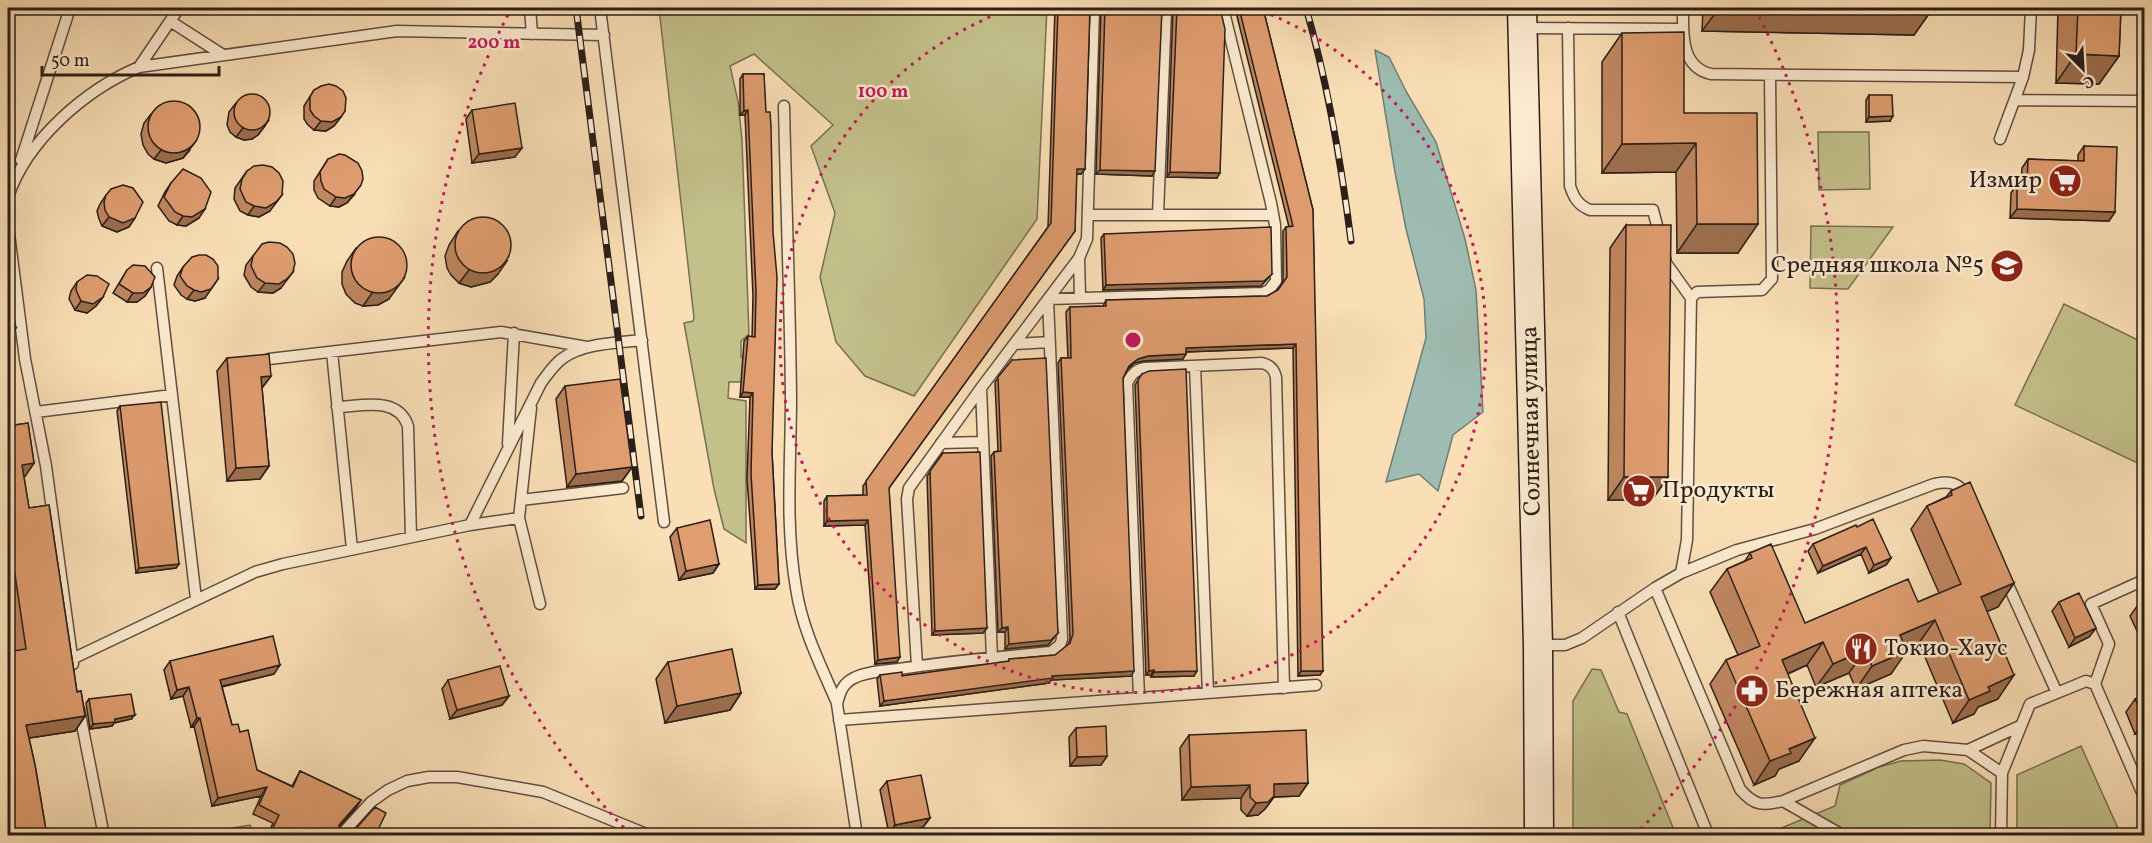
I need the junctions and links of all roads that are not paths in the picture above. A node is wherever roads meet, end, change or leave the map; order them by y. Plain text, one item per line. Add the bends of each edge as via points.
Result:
1 (70, 8) edge
2 (179, 8) edge
3 (530, 8) edge
4 (600, 8) edge
5 (1094, 8) edge
6 (1166, 8) edge
7 (1222, 8) edge
8 (1683, 8) edge
9 (2031, 8) edge
10 (1522, 18) edge
11 (170, 21) junction
12 (1568, 28) junction
13 (1683, 29) junction
14 (532, 34) junction
15 (604, 35) junction
16 (223, 55) junction
17 (139, 67) junction
18 (1770, 75) junction
19 (2023, 77) junction
20 (2015, 100) junction
21 (2145, 101) edge
22 (784, 106) dead end
23 (2000, 139) dead end
24 (18, 169) junction
25 (8, 196) edge
26 (1158, 215) junction
27 (1273, 215) junction
28 (1088, 216) junction
29 (8, 226) edge
30 (1079, 258) junction
31 (157, 268) dead end
32 (1080, 298) junction
33 (1690, 298) junction
34 (1048, 299) junction
35 (514, 333) junction
36 (642, 340) junction
37 (1050, 342) junction
38 (1014, 344) junction
39 (590, 348) junction
40 (332, 352) junction
41 (269, 359) edge
42 (1196, 366) junction
43 (981, 388) junction
44 (172, 395) junction
45 (532, 401) junction
46 (337, 407) junction
47 (36, 412) junction
48 (983, 442) junction
49 (941, 443) junction
50 (508, 449) junction
51 (623, 488) dead end
52 (521, 500) junction
53 (1971, 504) edge
54 (519, 518) junction
55 (664, 522) dead end
56 (470, 525) junction
57 (411, 537) junction
58 (352, 549) junction
59 (2000, 567) edge
60 (1681, 573) junction
61 (2145, 580) edge
62 (1655, 588) junction
63 (196, 599) junction
64 (540, 604) dead end
65 (1618, 612) junction
66 (1538, 645) junction
67 (992, 658) junction
68 (72, 659) junction
69 (917, 666) junction
70 (74, 671) edge
71 (2095, 684) junction
72 (1316, 686) dead end
73 (1284, 688) junction
74 (1208, 693) junction
75 (2056, 693) junction
76 (77, 694) edge
77 (1139, 698) junction
78 (837, 704) junction
79 (839, 720) junction
80 (2020, 726) junction
81 (1968, 750) junction
82 (2002, 773) junction
83 (2145, 797) edge
84 (1784, 801) junction
85 (1707, 832) dead end
86 (104, 836) edge
87 (340, 836) edge
88 (651, 836) edge
89 (857, 836) edge
90 (1539, 836) edge
91 (1844, 836) edge
92 (2001, 836) edge

1 - 24 lane
2 - 11 lane
3 - 14 lane
4 - 15 lane
5 - 28 lane
6 - 26 lane
7 - 27 lane
8 - 13 lane
9 - 19 lane
10 - 12 lane
10 - 66 street, Солнечная улица
11 - 16 lane
11 - 17 lane
12 - 13 lane
12 - 33 lane via 1570,186 1574,198 1590,210 1653,210 1666,263
13 - 18 lane via 1689,58 1702,72
14 - 15 lane
14 - 16 lane via 397,31
15 - 36 lane
16 - 17 lane
17 - 24 lane via 87,97 42,139
18 - 19 lane
18 - 33 lane via 1772,279 1762,290 1697,292
19 - 20 lane
20 - 21 lane
20 - 23 lane
22 - 78 lane via 789,472 795,587 810,640
24 - 25 lane
26 - 27 lane
26 - 28 lane
27 - 32 lane via 1276,281 1263,293
28 - 30 lane via 1087,238
29 - 47 lane
30 - 32 lane
30 - 34 lane
31 - 44 lane
32 - 34 lane
33 - 60 lane via 1687,540
34 - 37 lane
34 - 38 lane
35 - 39 lane
35 - 40 lane
35 - 50 lane
36 - 39 lane
36 - 55 lane
37 - 38 lane
37 - 67 lane via 1062,639 1051,652
38 - 43 lane
39 - 45 lane via 562,358
40 - 41 lane
40 - 46 lane
42 - 73 lane via 1262,363 1274,370 1276,377
42 - 74 lane
42 - 77 lane via 1137,369 1127,382
43 - 48 lane
43 - 49 lane
44 - 47 lane
44 - 63 lane
45 - 50 lane
45 - 52 lane
46 - 57 lane via 387,405 405,419
46 - 58 lane
47 - 68 lane
48 - 49 lane
48 - 67 lane
49 - 69 lane via 914,480 907,499
50 - 56 lane
51 - 52 lane
52 - 54 lane
53 - 60 lane via 1967,494 1947,481 1815,529 1737,550
54 - 56 lane
54 - 64 lane
56 - 57 lane
57 - 58 lane
58 - 63 lane via 255,572
59 - 75 lane
60 - 62 lane
61 - 71 lane via 2091,604 2109,644
62 - 65 lane
62 - 84 lane via 1740,789 1759,804
63 - 68 lane
65 - 66 lane via 1582,638 1565,645
65 - 85 lane
66 - 90 street, Солнечная улица
67 - 69 lane
68 - 70 lane
69 - 78 lane via 856,676 840,691
71 - 75 lane via 2086,681
71 - 83 lane
72 - 73 lane
73 - 74 lane
74 - 77 lane
75 - 80 lane via 2030,704
76 - 86 lane
77 - 79 lane
78 - 79 lane
79 - 89 lane
80 - 81 lane
80 - 82 lane
81 - 82 lane
81 - 84 lane via 1923,746 1904,750
82 - 92 lane
84 - 91 lane
87 - 88 lane via 371,802 388,790 407,781 457,777 543,792

